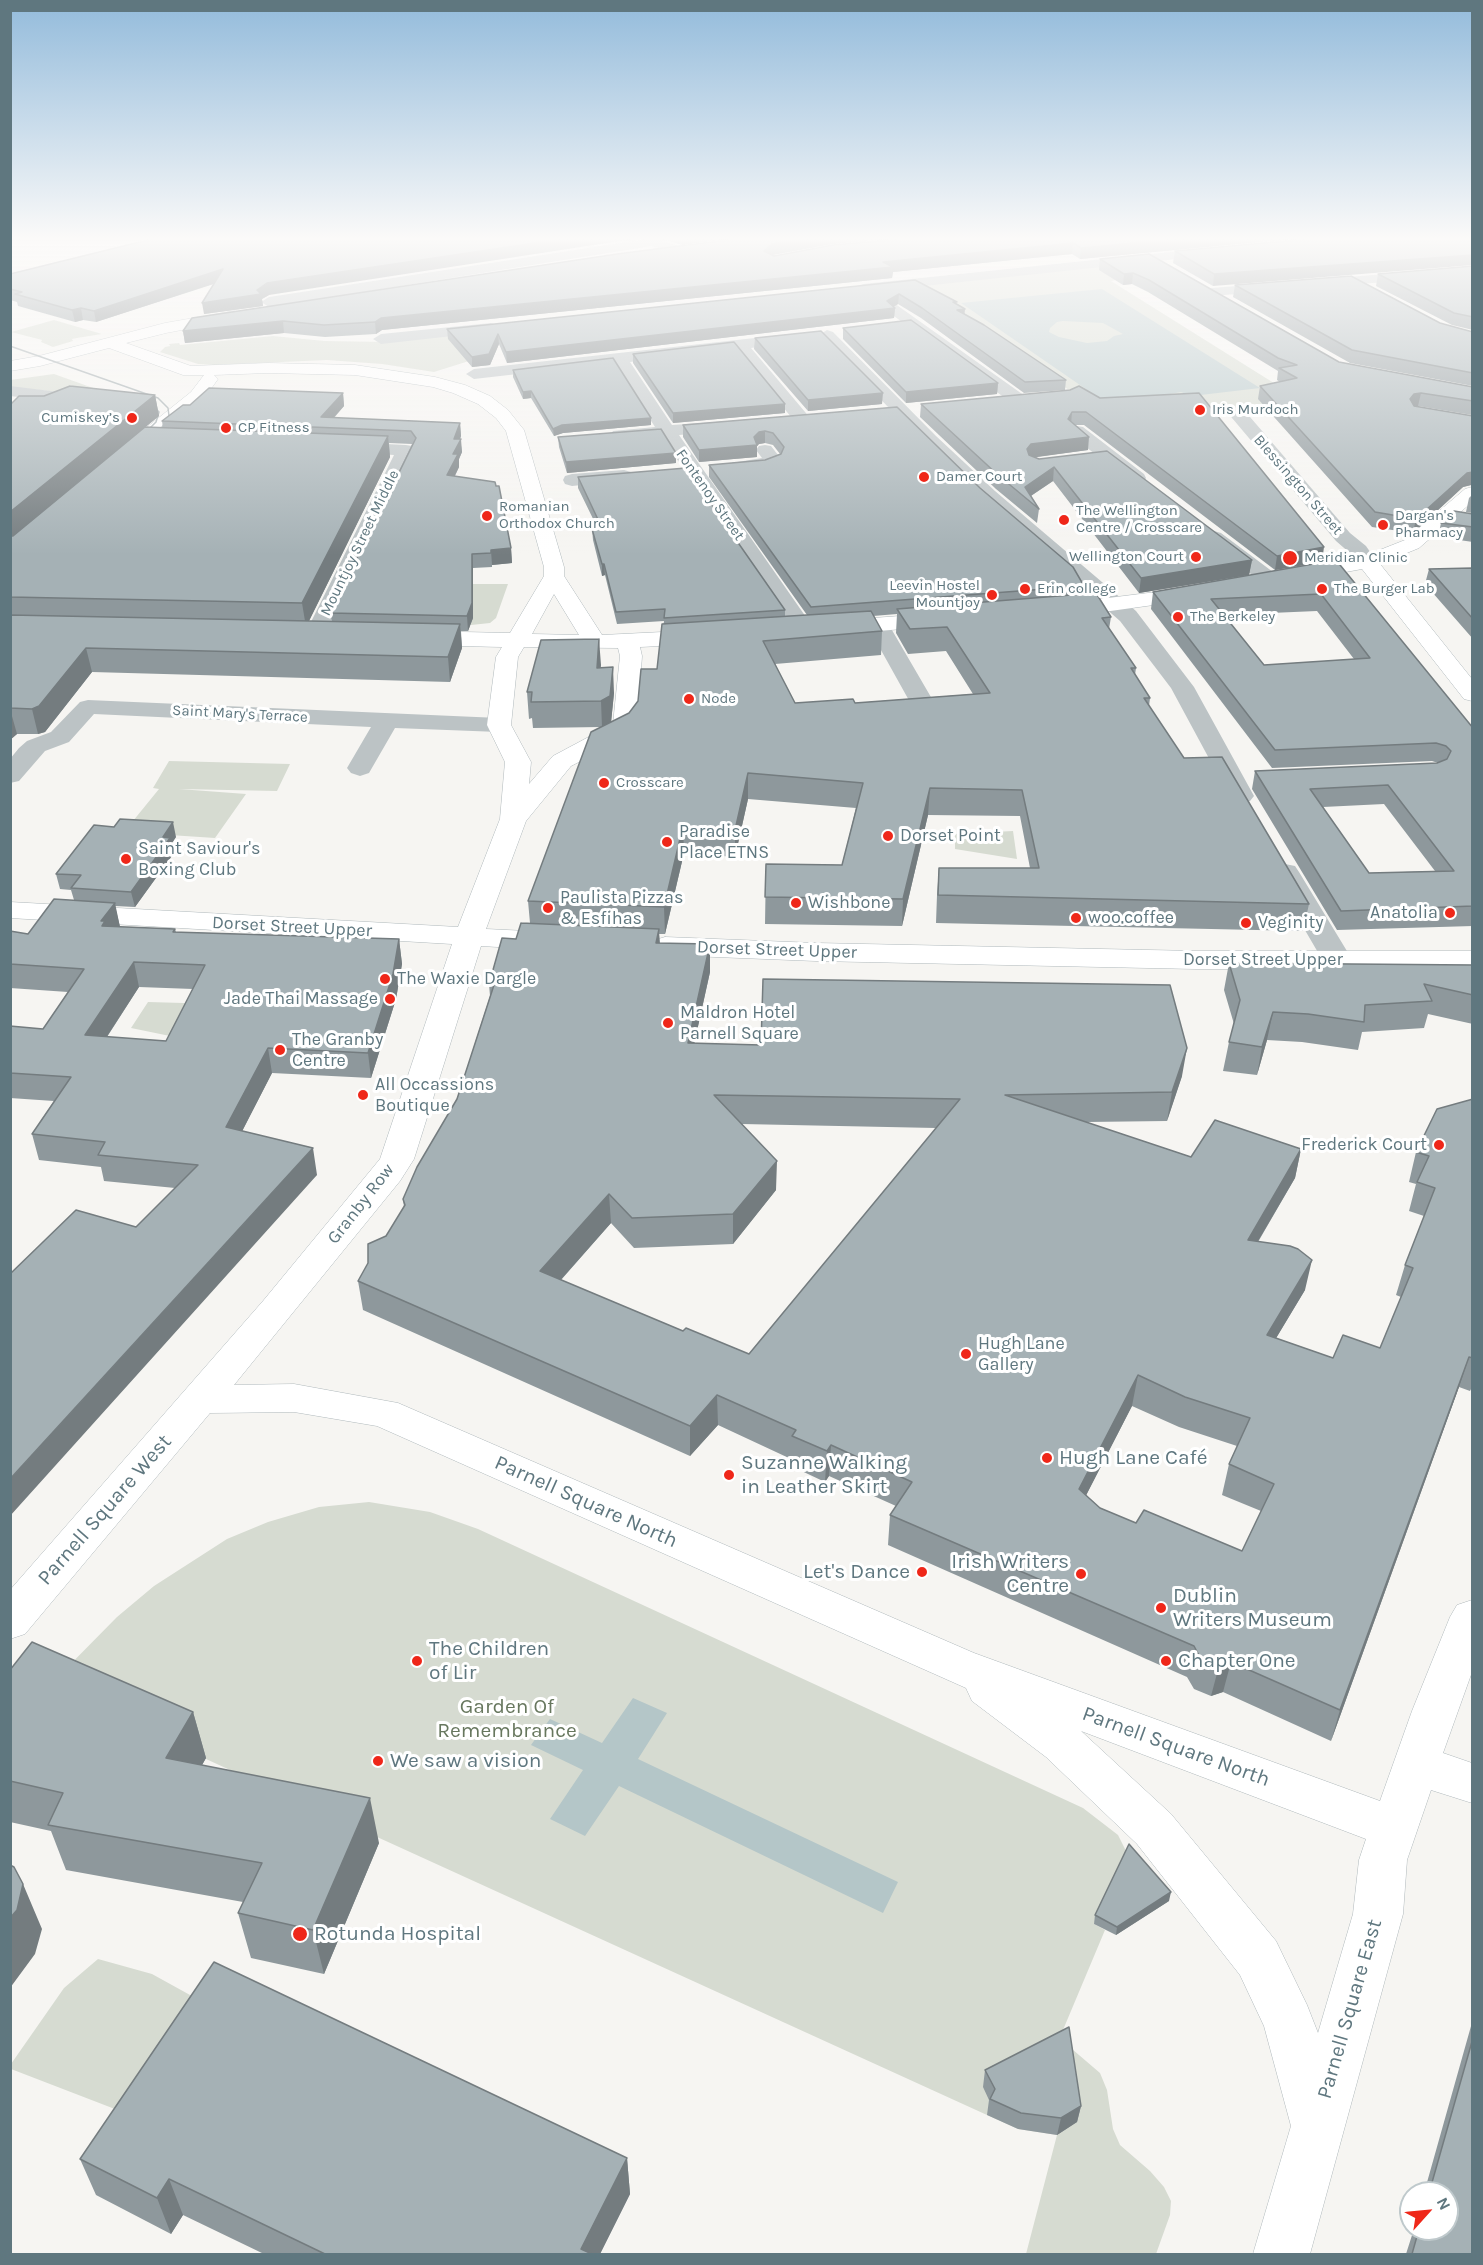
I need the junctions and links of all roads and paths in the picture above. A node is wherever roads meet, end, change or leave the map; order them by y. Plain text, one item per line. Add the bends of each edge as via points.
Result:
1 (102, 344) edge
2 (113, 344) edge
3 (751, 344) edge
4 (835, 344) edge
5 (943, 344) edge
6 (740, 345) junction
7 (83, 349) junction
8 (619, 358) junction
9 (37, 364) junction
10 (90, 365) dead end
11 (10, 366) edge
12 (297, 369) junction
13 (10, 374) edge
14 (474, 374) edge
15 (152, 376) dead end
16 (175, 379) junction
17 (210, 379) junction
18 (10, 391) edge
19 (1038, 399) edge
20 (1019, 400) junction
21 (114, 403) edge
22 (995, 403) edge
23 (924, 409) edge
24 (901, 411) junction
25 (879, 413) edge
26 (1238, 414) dead end
27 (824, 417) edge
28 (802, 419) junction
29 (778, 421) edge
30 (743, 424) edge
31 (667, 431) junction
32 (1077, 431) edge
33 (597, 437) edge
34 (165, 440) edge
35 (141, 441) junction
36 (331, 447) edge
37 (765, 450) edge
38 (1109, 456) junction
39 (1089, 459) edge
40 (105, 471) edge
41 (685, 471) junction
42 (642, 474) edge
43 (572, 480) edge
44 (1156, 493) edge
45 (1473, 493) edge
46 (1445, 517) junction
47 (1473, 521) edge
48 (1204, 529) edge
49 (1367, 562) junction
50 (554, 576) junction
51 (1270, 579) junction
52 (1241, 585) edge
53 (1213, 590) edge
54 (1116, 605) junction
55 (1039, 613) edge
56 (960, 618) edge
57 (878, 625) junction
58 (804, 630) junction
59 (782, 632) edge
60 (291, 636) edge
61 (315, 636) junction
62 (729, 636) edge
63 (338, 637) edge
64 (398, 638) edge
65 (516, 640) junction
66 (595, 642) junction
67 (628, 642) junction
68 (1473, 694) edge
69 (923, 704) edge
70 (387, 720) junction
71 (499, 725) junction
72 (360, 768) dead end
73 (10, 776) edge
74 (1257, 779) edge
75 (1231, 780) junction
76 (513, 819) junction
77 (1255, 820) edge
78 (1273, 850) edge
79 (10, 910) edge
80 (469, 938) junction
81 (574, 942) edge
82 (644, 945) edge
83 (1473, 960) edge
84 (1338, 961) junction
85 (199, 1399) junction
86 (1473, 1617) edge
87 (10, 1621) edge
88 (958, 1666) junction
89 (1417, 1765) junction
90 (1473, 1783) edge
91 (1394, 1828) junction
92 (1317, 2125) junction
93 (1282, 2254) edge

1 - 7 main road
2 - 12 main road via 189,371
3 - 6 street
4 - 24 street
5 - 20 street
6 - 8 street
6 - 28 street
7 - 9 main road
7 - 16 main road
8 - 14 street
8 - 31 street, Fontenoy Street
9 - 10 main road
9 - 11 main road
9 - 13 main road
12 - 17 main road
12 - 50 main road via 355,370 435,382 484,400 502,414 515,430 523,452
15 - 16 main road
16 - 17 main road
17 - 35 main road via 197,396
18 - 21 street
19 - 20 street
20 - 22 street
23 - 24 street
24 - 25 street
24 - 54 street via 988,495
26 - 49 street, Blessington Street
27 - 28 street
28 - 29 street
30 - 31 street
31 - 33 street
31 - 41 street, Fontenoy Street
32 - 38 street
34 - 35 street
35 - 40 main road
36 - 61 street, Mountjoy Street Middle via 406,450
37 - 41 street via 773,460 770,462
38 - 39 street
38 - 44 street
41 - 58 street, Fontenoy Street
42 - 43 street
45 - 46 main road
46 - 47 street
46 - 49 main road via 1416,542
48 - 51 street
49 - 51 main road
49 - 68 main road, Blessington Street
50 - 65 main road
50 - 66 main road
51 - 52 main road
53 - 54 main road
54 - 55 main road
54 - 75 street via 1182,687
56 - 57 main road
57 - 58 main road
57 - 69 street
58 - 59 main road
60 - 61 main road
61 - 63 main road
62 - 67 main road
64 - 65 main road
65 - 66 main road
65 - 71 main road via 507,657
66 - 67 main road
67 - 76 main road via 631,656 625,726 562,761
70 - 71 street, Saint Mary's Terrace
70 - 72 street
70 - 73 street, Saint Mary's Terrace via 88,707 60,737 28,753
71 - 76 main road via 518,762
74 - 75 street
75 - 77 street
76 - 80 main road, Granby Row
78 - 84 street
79 - 80 main road, Dorset Street Upper
80 - 81 main road, Dorset Street Upper
80 - 85 main road, Granby Row via 397,1159
82 - 84 main road, Dorset Street Upper via 816,952
83 - 84 main road, Dorset Street Upper
85 - 87 main road, Parnell Square West
85 - 88 main road, Parnell Square North via 294,1398 384,1413
86 - 89 main road, Parnell Square East
88 - 91 main road, Parnell Square North
88 - 92 main road, Parnell Square North via 1062,1743 1155,1829 1236,1928 1258,1958 1289,2023
89 - 90 main road
89 - 91 main road, Parnell Square East
91 - 92 main road, Parnell Square East via 1383,1860 1378,1914
92 - 93 main road, Parnell Square East

